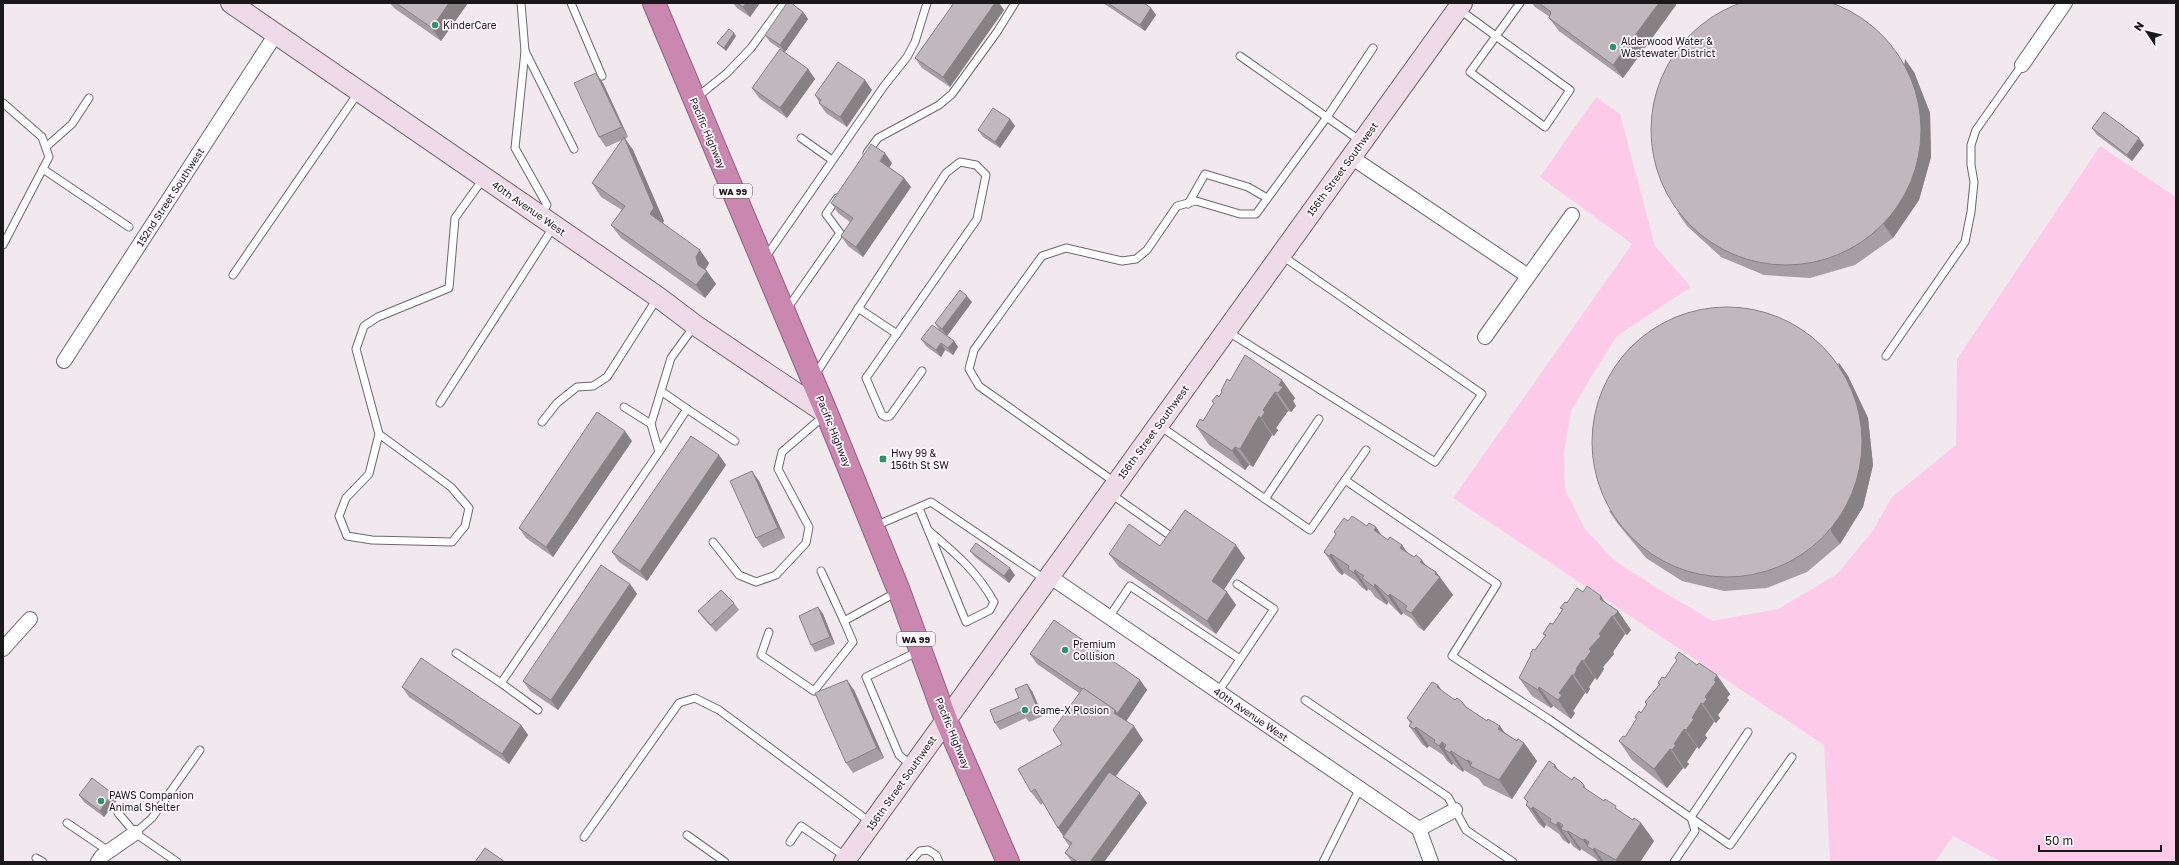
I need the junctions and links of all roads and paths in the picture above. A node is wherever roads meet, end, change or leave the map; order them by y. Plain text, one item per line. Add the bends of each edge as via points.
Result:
1 (231, 3) edge
2 (521, 3) edge
3 (571, 3) edge
4 (654, 3) edge
5 (784, 3) edge
6 (927, 3) edge
7 (1015, 3) edge
8 (1520, 3) edge
9 (2065, 3) edge
10 (1460, 6) edge
11 (276, 34) junction
12 (1496, 36) junction
13 (1373, 48) dead end
14 (525, 51) junction
15 (1240, 56) dead end
16 (2022, 65) joint
17 (602, 76) dead end
18 (360, 91) junction
19 (89, 98) dead end
20 (694, 100) junction
21 (3, 103) edge
22 (1327, 117) junction
23 (801, 138) dead end
24 (46, 147) junction
25 (574, 149) dead end
26 (1357, 149) junction
27 (865, 157) edge
28 (832, 160) junction
29 (43, 169) junction
30 (484, 177) junction
31 (843, 188) edge
32 (1267, 198) junction
33 (1188, 204) junction
34 (1572, 215) dead end
35 (547, 221) junction
36 (129, 227) dead end
37 (3, 245) edge
38 (1280, 255) junction
39 (763, 261) junction
40 (233, 275) dead end
41 (1528, 276) junction
42 (658, 297) junction
43 (858, 308) junction
44 (784, 312) junction
45 (695, 325) junction
46 (1226, 331) junction
47 (897, 334) junction
48 (1485, 338) dead end
49 (1886, 356) dead end
50 (64, 361) dead end
51 (922, 372) dead end
52 (812, 379) junction
53 (661, 391) junction
54 (440, 403) dead end
55 (624, 407) dead end
56 (687, 409) junction
57 (827, 414) junction
58 (1319, 419) dead end
59 (542, 422) dead end
60 (651, 424) junction
61 (1158, 425) junction
62 (379, 434) junction
63 (735, 441) dead end
64 (1366, 450) dead end
65 (659, 452) junction
66 (1345, 480) junction
67 (1113, 488) junction
68 (1265, 499) junction
69 (919, 508) junction
70 (873, 526) junction
71 (928, 530) junction
72 (1175, 539) edge
73 (713, 542) dead end
74 (821, 571) dead end
75 (1048, 578) junction
76 (1237, 584) dead end
77 (899, 591) junction
78 (1109, 617) junction
79 (30, 619) dead end
80 (844, 621) junction
81 (769, 632) dead end
82 (3, 649) edge
83 (920, 650) junction
84 (456, 652) dead end
85 (1240, 659) junction
86 (501, 683) junction
87 (1218, 692) junction
88 (1304, 700) dead end
89 (538, 710) dead end
90 (946, 720) junction
91 (1748, 732) dead end
92 (200, 750) dead end
93 (1792, 757) dead end
94 (912, 767) junction
95 (1360, 788) junction
96 (1455, 810) junction
97 (118, 814) dead end
98 (1691, 818) junction
99 (67, 823) dead end
100 (872, 824) junction
101 (1419, 829) junction
102 (135, 833) junction
103 (687, 835) dead end
104 (584, 837) dead end
105 (790, 842) dead end
106 (110, 852) junction
107 (36, 858) dead end
108 (846, 860) edge
109 (43, 862) edge
110 (98, 862) edge
111 (177, 862) edge
112 (725, 862) edge
113 (910, 862) edge
114 (939, 862) edge
115 (1008, 862) edge
116 (1323, 862) edge
117 (1431, 862) edge
118 (1512, 862) edge
119 (1674, 862) edge

1 - 11 street, 40th Avenue West
2 - 14 lane
3 - 17 lane
4 - 20 highway, Pacific Highway / WA 99
5 - 20 lane via 751,48 727,73
6 - 28 lane via 915,42 907,57
7 - 27 lane via 952,94 939,105 878,138
8 - 12 lane
9 - 16 street
10 - 12 lane
10 - 26 street, 156th Street Southwest
11 - 18 street, 40th Avenue West
11 - 50 street, 152nd Street Southwest
12 - 12 lane via 1570,90 1545,127 1470,72
13 - 22 lane
14 - 25 lane
14 - 35 lane via 515,148 547,205
15 - 22 lane
16 - 49 lane via 1976,130 1971,145 1974,182 1965,242
18 - 30 street, 40th Avenue West
18 - 40 lane
19 - 24 lane via 72,124
20 - 39 highway, Pacific Highway / WA 99
21 - 24 lane via 42,137
22 - 26 lane
22 - 32 lane
23 - 28 lane
24 - 29 lane via 49,157
26 - 38 street, 156th Street Southwest
26 - 41 street
28 - 39 lane
29 - 36 lane
29 - 37 lane
30 - 35 street, 40th Avenue West
30 - 62 lane via 455,218 449,288 378,317 364,326 356,349
31 - 44 lane via 826,214 840,233
32 - 33 lane via 1256,214 1240,214 1196,201
32 - 33 lane via 1248,187 1205,174
33 - 67 lane via 1177,206 1147,250 1136,259 1122,261 1066,248 1042,256 974,350 969,369 979,386
34 - 41 street
35 - 42 street, 40th Avenue West
35 - 54 lane
38 - 46 street, 156th Street Southwest
38 - 46 lane via 1482,394 1436,462
39 - 44 highway, Pacific Highway / WA 99
41 - 48 street
42 - 45 street, 40th Avenue West
42 - 59 lane via 607,377 593,386 577,387 557,404
43 - 47 lane
43 - 47 lane via 946,173 960,162 976,165 986,175 977,219
43 - 52 lane
44 - 52 highway, Pacific Highway / WA 99
45 - 53 lane via 671,358
45 - 57 street, 40th Avenue West
46 - 61 street, 156th Street Southwest
47 - 51 lane via 866,378 882,415 890,416
52 - 57 highway, Pacific Highway / WA 99
53 - 56 lane
53 - 60 lane
55 - 60 lane
56 - 63 lane
56 - 65 lane
57 - 70 highway, Pacific Highway / WA 99
57 - 73 lane via 782,452 778,469 809,527 806,543 776,575 756,582 739,575
58 - 68 lane
60 - 65 lane
61 - 67 street, 156th Street Southwest
61 - 68 lane
62 - 62 lane via 369,474 346,498 339,516 347,536 372,540 452,542 465,526 469,508 451,487
64 - 66 lane
65 - 86 lane
66 - 68 lane via 1310,530
66 - 98 lane via 1497,584 1452,656 1550,720
67 - 72 lane
67 - 75 street, 156th Street Southwest
69 - 70 lane
69 - 71 lane
69 - 75 lane via 931,502
70 - 77 highway, Pacific Highway / WA 99
71 - 71 lane via 966,622 990,610 994,602 983,583 966,562
74 - 80 lane
75 - 78 street, 40th Avenue West
75 - 90 street, 156th Street Southwest
76 - 85 lane via 1274,609
77 - 80 lane
77 - 83 highway, Pacific Highway / WA 99
78 - 85 lane via 1130,586
78 - 87 street, 40th Avenue West
79 - 82 street
80 - 81 lane via 853,642 814,691 761,655
83 - 90 highway, Pacific Highway / WA 99
83 - 94 lane via 866,676 899,755
84 - 86 lane
85 - 87 lane
86 - 89 lane
87 - 95 street, 40th Avenue West
88 - 96 lane via 1448,797
90 - 94 street, 156th Street Southwest
90 - 115 highway, Pacific Highway / WA 99
91 - 98 lane
92 - 102 lane via 152,818
93 - 98 lane via 1730,845
94 - 100 street, 156th Street Southwest
95 - 101 street, 40th Avenue West
95 - 116 lane
96 - 101 street
96 - 118 lane via 1466,830
97 - 102 lane
98 - 119 lane via 1695,831
99 - 106 lane
100 - 104 lane via 719,710 695,698 679,703
100 - 108 street, 156th Street Southwest
101 - 117 street
102 - 106 street
102 - 111 lane
103 - 112 lane
105 - 108 lane via 800,826
106 - 110 street via 102,856
107 - 109 lane
113 - 114 lane via 920,851 928,850 936,855

